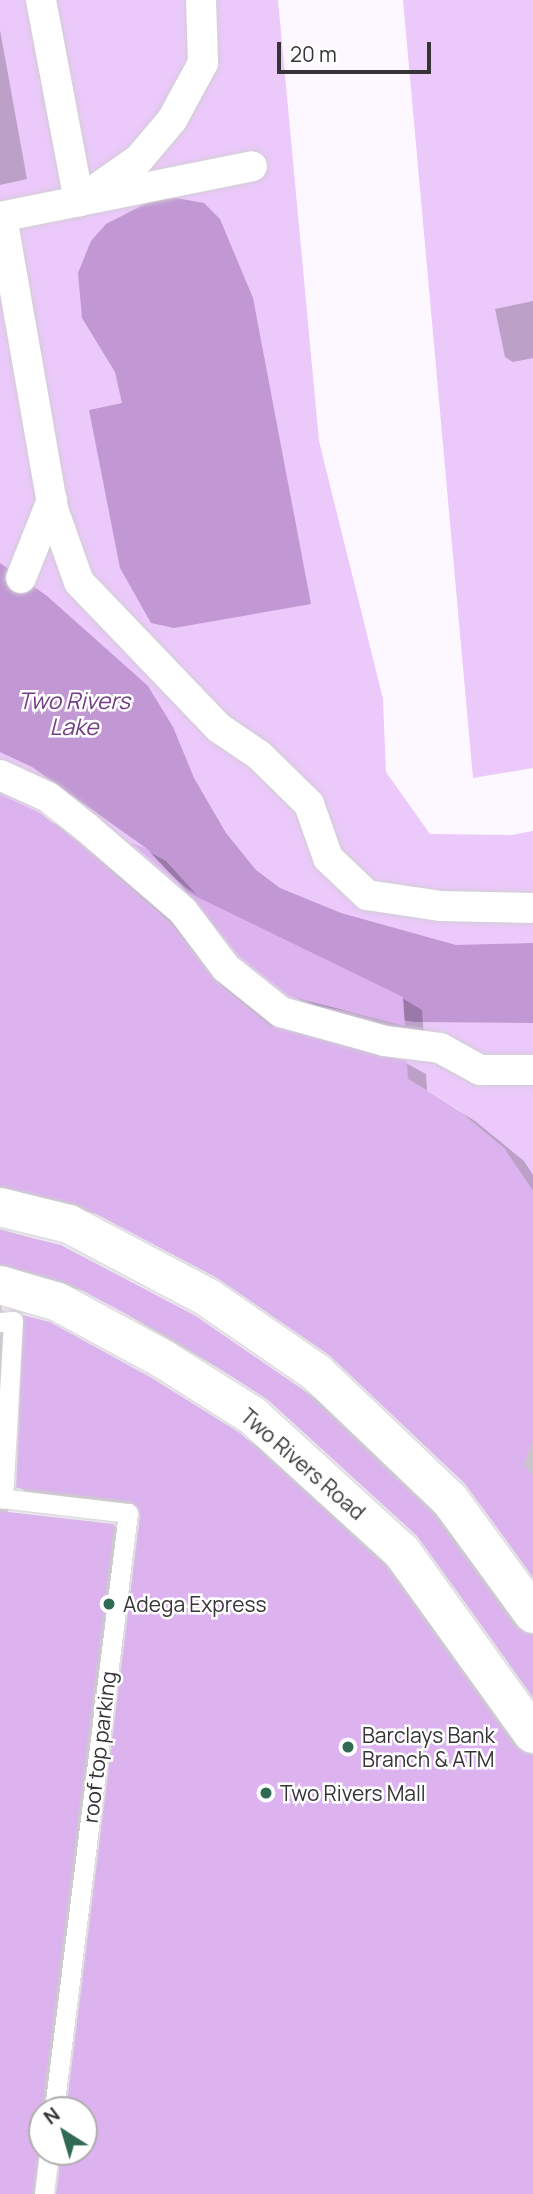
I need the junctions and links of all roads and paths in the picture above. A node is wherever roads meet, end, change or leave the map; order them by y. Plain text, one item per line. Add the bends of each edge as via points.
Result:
1 (41, 0) edge
2 (201, 0) edge
3 (252, 166) dead end
4 (79, 201) junction
5 (1, 217) edge
6 (52, 500) junction
7 (21, 578) dead end
8 (0, 775) edge
9 (533, 908) edge
10 (533, 1070) edge
11 (0, 1207) edge
12 (0, 1285) edge
13 (0, 1322) edge
14 (1, 1498) edge
15 (533, 1614) edge
16 (533, 1734) edge
17 (56, 2096) edge
18 (47, 2166) edge
19 (44, 2194) edge

1 - 4 street
2 - 4 street via 203,63 172,120 139,159
3 - 4 street
4 - 5 street
5 - 6 street
6 - 7 street
6 - 9 street via 79,582 219,728 259,755 309,804 328,858 367,895 441,906
8 - 10 street via 48,797 96,836 183,911 226,968 281,1012 385,1041 440,1048 480,1070
11 - 15 street via 81,1230 207,1297 317,1373 450,1500
12 - 16 street, Two Rivers Road via 58,1302 163,1359 253,1416 402,1552
13 - 14 lane via 13,1321
14 - 17 lane, roof top parking via 128,1513
18 - 19 lane

